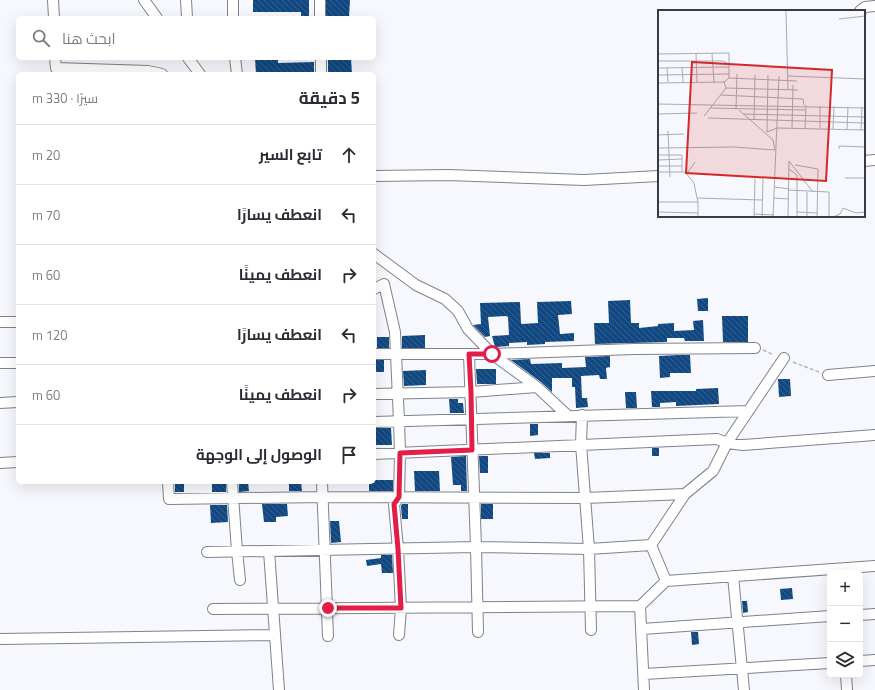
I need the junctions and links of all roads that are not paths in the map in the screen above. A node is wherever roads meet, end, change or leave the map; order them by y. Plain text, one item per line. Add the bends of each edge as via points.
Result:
1 (53, 0) edge
2 (144, 0) edge
3 (186, 0) edge
4 (233, 0) edge
5 (320, 0) edge
6 (875, 6) edge
7 (861, 10) edge
8 (54, 16) edge
9 (156, 16) edge
10 (187, 16) edge
11 (233, 16) edge
12 (320, 16) edge
13 (56, 60) edge
14 (190, 60) edge
15 (235, 60) edge
16 (321, 60) edge
17 (155, 72) edge
18 (198, 72) edge
19 (237, 72) edge
20 (321, 72) edge
21 (875, 160) edge
22 (865, 161) edge
23 (376, 176) edge
24 (658, 176) edge
25 (376, 255) edge
26 (376, 288) edge
27 (0, 322) edge
28 (16, 322) edge
29 (755, 348) dead end
30 (376, 354) edge
31 (395, 354) junction
32 (469, 354) junction
33 (492, 354) junction
34 (784, 358) dead end
35 (0, 363) edge
36 (16, 363) edge
37 (875, 371) edge
38 (828, 375) dead end
39 (537, 387) junction
40 (471, 392) junction
41 (376, 394) edge
42 (397, 395) junction
43 (0, 402) edge
44 (16, 402) edge
45 (748, 411) junction
46 (567, 415) junction
47 (582, 415) junction
48 (471, 418) junction
49 (399, 421) junction
50 (376, 422) edge
51 (875, 435) edge
52 (727, 443) junction
53 (581, 444) junction
54 (472, 450) junction
55 (400, 453) junction
56 (376, 454) edge
57 (16, 462) edge
58 (0, 463) edge
59 (168, 484) edge
60 (232, 484) edge
61 (322, 484) edge
62 (685, 494) junction
63 (323, 497) junction
64 (399, 497) junction
65 (474, 497) junction
66 (233, 498) junction
67 (585, 498) junction
68 (651, 545) junction
69 (476, 548) junction
70 (398, 549) junction
71 (589, 549) junction
72 (237, 551) junction
73 (269, 551) junction
74 (324, 551) junction
75 (207, 552) dead end
76 (875, 566) edge
77 (846, 570) edge
78 (827, 572) edge
79 (733, 576) junction
80 (240, 580) dead end
81 (666, 581) junction
82 (640, 606) junction
83 (477, 607) junction
84 (590, 607) junction
85 (328, 608) junction
86 (401, 608) junction
87 (213, 609) dead end
88 (273, 609) junction
89 (875, 614) edge
90 (863, 615) edge
91 (827, 616) edge
92 (737, 622) junction
93 (642, 629) junction
94 (591, 630) dead end
95 (478, 632) dead end
96 (275, 635) junction
97 (399, 635) dead end
98 (328, 636) dead end
99 (0, 639) edge
100 (875, 660) edge
101 (863, 661) edge
102 (827, 663) edge
103 (742, 668) junction
104 (644, 674) junction
105 (846, 678) edge
106 (279, 690) edge
107 (644, 690) edge
108 (744, 690) edge
109 (847, 690) edge

1 - 8 street
2 - 9 street
3 - 10 street
4 - 11 street
5 - 12 street
6 - 7 street
13 - 17 street via 56,68
14 - 18 street
15 - 19 street
16 - 20 street
21 - 22 street
23 - 24 street via 448,175 584,180
25 - 33 street via 416,285 444,299 458,311 468,330
26 - 31 street via 384,284 395,332
27 - 28 street
29 - 33 street
30 - 31 street
31 - 32 street
31 - 42 street
32 - 33 street
32 - 40 street
33 - 39 street
34 - 45 street
35 - 36 street
37 - 38 street
39 - 40 street
39 - 46 street
40 - 42 street
40 - 48 street
41 - 42 street
42 - 49 street
43 - 44 street
45 - 47 street
45 - 52 street
46 - 47 street
46 - 48 street
47 - 53 street
48 - 49 street
48 - 54 street
49 - 50 street
49 - 55 street
51 - 52 street via 743,445
52 - 53 street via 718,439
52 - 62 street via 713,471
53 - 54 street
53 - 67 street
54 - 55 street
54 - 65 street
55 - 56 street
55 - 64 street
57 - 58 street
59 - 66 street via 169,499
60 - 66 street
61 - 63 street
62 - 67 street
62 - 68 street
63 - 64 street
63 - 66 street
63 - 74 street
64 - 65 street
64 - 70 street via 394,504
65 - 67 street
65 - 69 street
66 - 72 street
67 - 71 street
68 - 71 street
68 - 81 street
69 - 70 street
69 - 71 street
69 - 83 street
70 - 74 street
70 - 86 street
71 - 84 street
72 - 73 street
72 - 75 street
72 - 80 street
73 - 74 street
73 - 88 street
74 - 85 street
76 - 77 street
78 - 79 street
79 - 81 street
79 - 92 street
81 - 82 street
82 - 84 street
82 - 93 street
83 - 84 street
83 - 86 street
83 - 95 street
84 - 94 street
85 - 86 street
85 - 88 street
85 - 98 street
86 - 97 street
87 - 88 street
88 - 96 street
89 - 90 street
91 - 92 street
92 - 93 street
92 - 103 street
93 - 104 street
96 - 99 street
96 - 106 street
100 - 101 street
102 - 103 street
103 - 104 street
103 - 108 street
104 - 107 street
105 - 109 street

